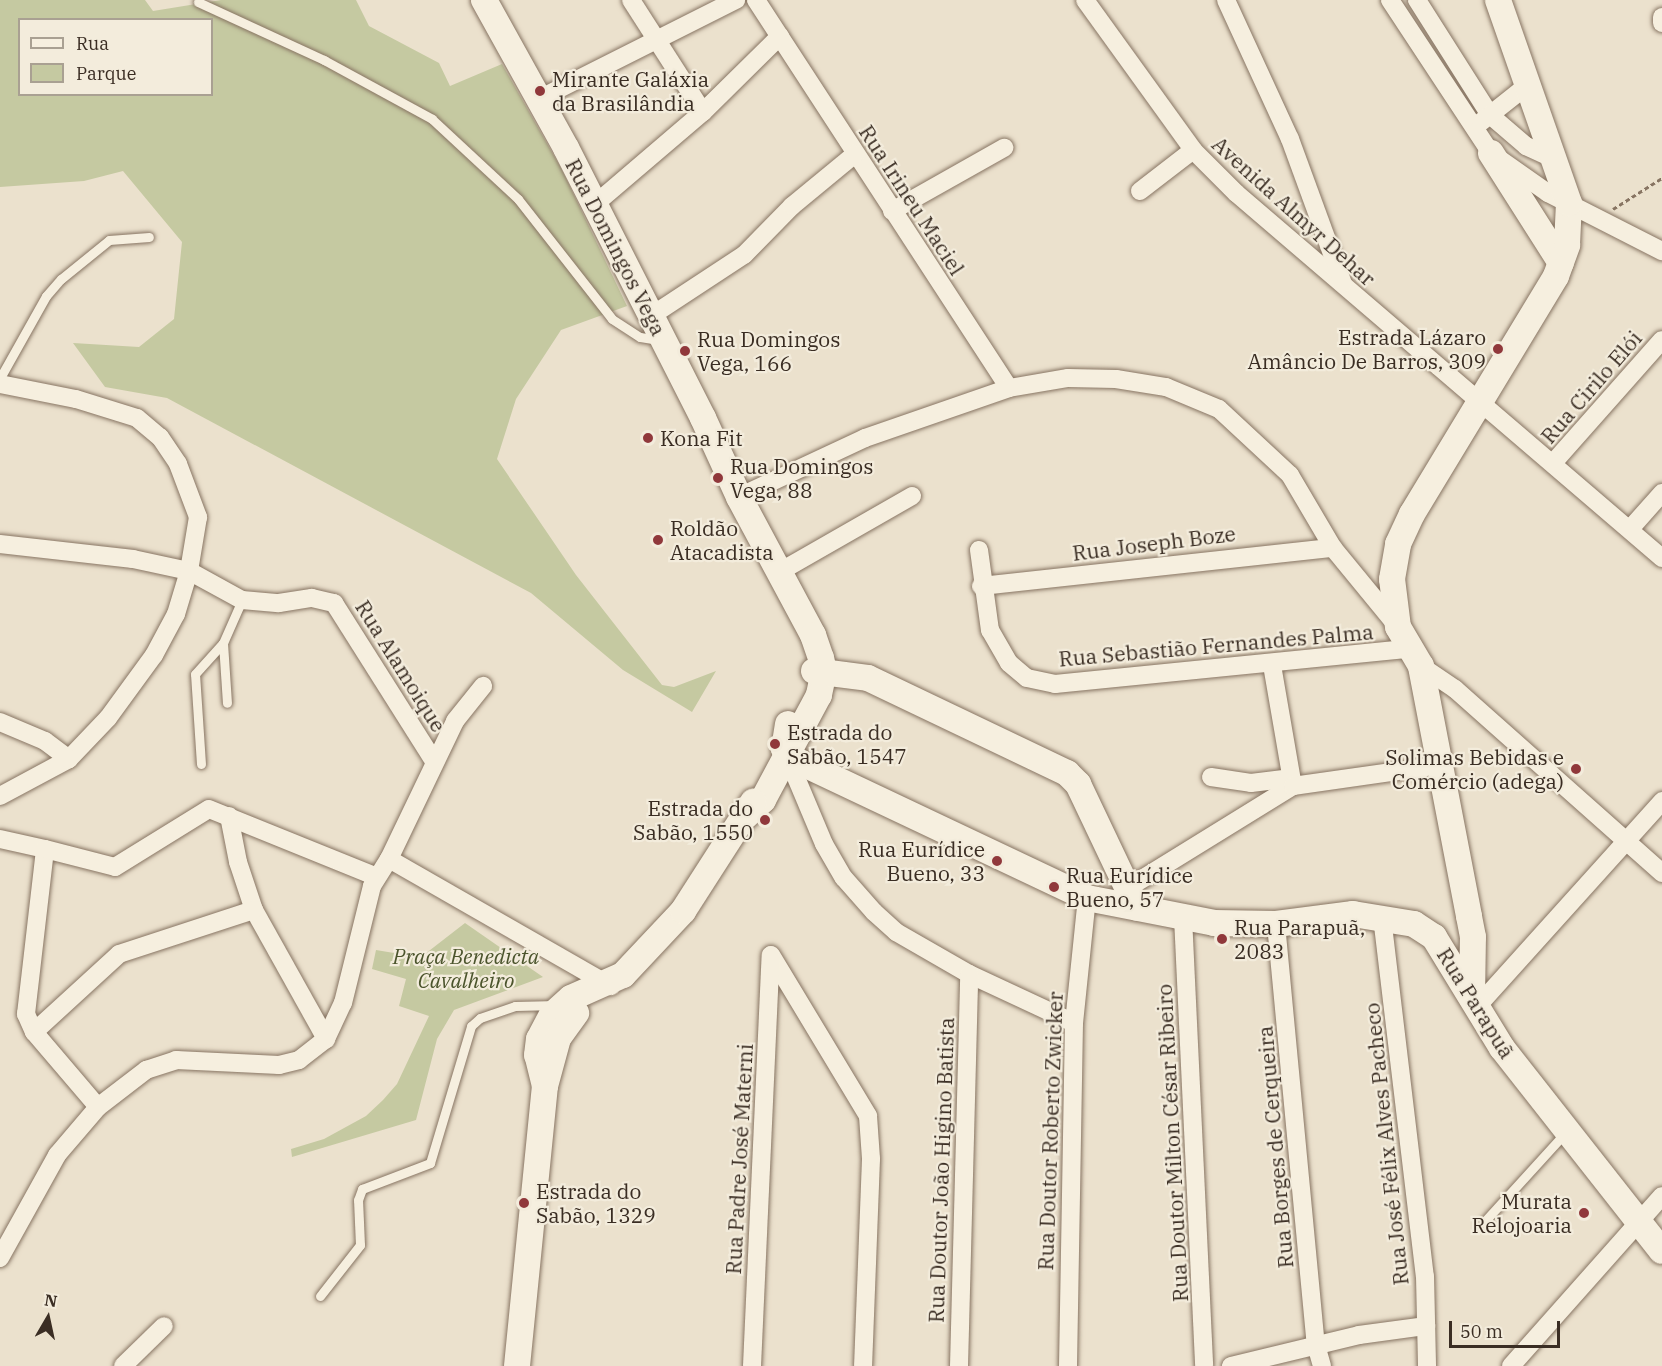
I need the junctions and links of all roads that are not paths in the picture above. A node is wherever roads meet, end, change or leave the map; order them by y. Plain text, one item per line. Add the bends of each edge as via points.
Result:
1 (484, 0) edge
2 (631, 0) edge
3 (736, 0) edge
4 (756, 0) edge
5 (1085, 0) edge
6 (1226, 0) edge
7 (1390, 0) edge
8 (1417, 0) edge
9 (1498, 0) edge
10 (198, 2) dead end
11 (1662, 17) edge
12 (1662, 23) edge
13 (780, 36) junction
14 (654, 41) junction
15 (1529, 84) junction
16 (537, 100) junction
17 (703, 112) junction
18 (1490, 115) junction
19 (1473, 129) junction
20 (1004, 148) dead end
21 (1193, 150) junction
22 (1491, 153) junction
23 (855, 154) junction
24 (1556, 160) junction
25 (1140, 191) dead end
26 (1569, 203) junction
27 (594, 205) junction
28 (892, 211) junction
29 (149, 237) dead end
30 (1662, 251) edge
31 (1561, 263) junction
32 (1344, 286) junction
33 (651, 316) junction
34 (1662, 340) edge
35 (664, 341) junction
36 (0, 378) edge
37 (0, 384) edge
38 (1009, 388) junction
39 (1479, 402) junction
40 (1553, 463) junction
41 (1662, 493) edge
42 (912, 496) dead end
43 (739, 497) junction
44 (1630, 529) junction
45 (0, 544) edge
46 (1333, 548) junction
47 (980, 550) dead end
48 (1662, 558) edge
49 (189, 571) junction
50 (781, 571) junction
51 (981, 586) junction
52 (242, 600) junction
53 (223, 643) junction
54 (1409, 647) junction
55 (1272, 665) junction
56 (820, 666) junction
57 (483, 686) dead end
58 (226, 704) dead end
59 (0, 722) edge
60 (788, 724) junction
61 (787, 756) junction
62 (69, 759) junction
63 (434, 761) junction
64 (201, 764) dead end
65 (1440, 765) junction
66 (1211, 777) dead end
67 (1291, 782) junction
68 (0, 796) edge
69 (1662, 801) edge
70 (229, 816) junction
71 (745, 817) junction
72 (0, 839) edge
73 (1625, 841) junction
74 (45, 849) junction
75 (389, 859) junction
76 (1662, 873) edge
77 (377, 877) junction
78 (1081, 896) junction
79 (1132, 899) junction
80 (254, 910) junction
81 (1469, 916) junction
82 (1183, 917) junction
83 (1382, 917) junction
84 (1275, 924) junction
85 (1434, 937) junction
86 (969, 974) junction
87 (611, 986) junction
88 (1474, 1005) junction
89 (561, 1006) junction
90 (1074, 1023) junction
91 (34, 1032) junction
92 (326, 1039) junction
93 (545, 1086) junction
94 (98, 1107) junction
95 (1566, 1132) junction
96 (1662, 1196) edge
97 (1484, 1222) dead end
98 (1638, 1222) junction
99 (1662, 1251) edge
100 (0, 1258) edge
101 (320, 1296) dead end
102 (164, 1326) dead end
103 (1426, 1326) junction
104 (1316, 1345) junction
105 (123, 1366) edge
106 (517, 1366) edge
107 (752, 1366) edge
108 (863, 1366) edge
109 (959, 1366) edge
110 (1068, 1366) edge
111 (1204, 1366) edge
112 (1231, 1366) edge
113 (1322, 1366) edge
114 (1428, 1366) edge
115 (1511, 1366) edge

1 - 16 street, Rua Domingos Vega
2 - 14 street
3 - 14 street
4 - 13 street, Rua Irineu Maciel
5 - 21 street, Avenida Almyr Dehar
6 - 32 street via 1290,139
7 - 19 street
8 - 18 street
9 - 15 street
10 - 35 lane via 324,60 432,118 518,200 612,319 640,337
11 - 12 street
13 - 17 street
13 - 23 street, Rua Irineu Maciel
14 - 16 street
14 - 17 street
15 - 18 street
15 - 24 street
16 - 27 street, Rua Domingos Vega
17 - 27 street
18 - 19 street
18 - 24 street via 1526,146
19 - 22 street
20 - 28 street
21 - 25 street
21 - 32 street, Avenida Almyr Dehar
22 - 26 street via 1519,175
22 - 31 street
23 - 28 street, Rua Irineu Maciel
23 - 33 street via 792,206 744,255
24 - 26 street
26 - 30 street
26 - 31 street via 1567,244
27 - 33 street, Rua Domingos Vega
28 - 38 street, Rua Irineu Maciel
29 - 36 lane via 109,240 61,279 46,296
31 - 39 street
32 - 39 street, Avenida Almyr Dehar
33 - 35 street, Rua Domingos Vega
34 - 40 street, Rua Cirilo Elói
35 - 43 street, Rua Domingos Vega
37 - 49 street via 76,399 137,418 160,436 178,464 198,517
38 - 43 street via 865,438
38 - 46 street via 1068,378 1116,379 1166,387 1219,409 1290,475
39 - 40 street, Avenida Almyr Dehar
39 - 54 street via 1398,544 1392,579
40 - 44 street, Avenida Almyr Dehar
41 - 44 street
42 - 50 street
43 - 50 street, Rua Domingos Vega
44 - 48 street, Avenida Almyr Dehar
45 - 49 street, Rua Alamoique via 133,559
46 - 51 street, Rua Joseph Boze
46 - 54 street
47 - 51 street, Rua Sebastião Fernandes Palma
49 - 52 street, Rua Alamoique
49 - 62 street via 176,614 154,655 108,718
50 - 56 street, Rua Domingos Vega
51 - 55 street, Rua Sebastião Fernandes Palma via 990,630 1009,663 1027,678 1055,684
52 - 53 lane
52 - 63 street, Rua Alamoique via 279,603 312,598 334,603
53 - 58 lane
53 - 64 lane via 195,674
54 - 55 street, Rua Sebastião Fernandes Palma
54 - 65 street
54 - 73 street
55 - 67 street
56 - 60 street
56 - 61 street via 819,695
56 - 79 street via 868,678 1067,772 1078,784
57 - 63 street via 455,721
59 - 62 street via 45,741
60 - 61 street via 784,745
60 - 71 street
61 - 71 street via 763,800
61 - 78 street, Rua Parapuã
61 - 86 street via 799,792 844,878 896,932
62 - 68 street
63 - 75 street
65 - 67 street
65 - 81 street
66 - 67 street via 1251,783
67 - 79 street
69 - 73 street
70 - 74 street via 209,809 201,811 115,867
70 - 77 street
70 - 80 street via 238,862
71 - 87 street via 683,911
72 - 74 street
73 - 76 street
73 - 88 street
74 - 91 street via 24,1007
75 - 77 street
75 - 87 street
77 - 92 street via 368,896 337,1020
78 - 79 street, Rua Parapuã
78 - 90 street, Rua Doutor Roberto Zwicker
79 - 82 street, Rua Parapuã
80 - 91 street via 119,954
80 - 92 street
81 - 85 street
81 - 88 street
82 - 84 street, Rua Parapuã via 1214,923
82 - 111 street, Rua Doutor Milton César Ribeiro
83 - 84 street, Rua Parapuã via 1353,914
83 - 85 street, Rua Parapuã via 1414,924
83 - 103 street, Rua José Félix Alves Pacheco via 1425,1276
84 - 104 street, Rua Borges de Cerqueira
85 - 88 street, Rua Parapuã
86 - 90 street
86 - 109 street, Rua Doutor João Higino Batista
87 - 89 street
87 - 93 street via 571,1016 558,1038
88 - 95 street, Rua Parapuã
89 - 93 street via 544,1026 539,1039 537,1055
89 - 101 lane via 551,1002 515,1006 480,1018 471,1026 430,1163 362,1189 360,1245
90 - 110 street, Rua Doutor Roberto Zwicker
91 - 94 street
92 - 94 street via 310,1054 279,1065 165,1061 118,1089
93 - 106 street
94 - 100 street via 57,1155
95 - 97 lane
95 - 98 street, Rua Parapuã
96 - 98 street
98 - 99 street, Rua Parapuã
98 - 115 street
102 - 105 street
103 - 104 street
103 - 114 street, Rua José Félix Alves Pacheco
104 - 112 street
104 - 113 street, Rua Borges de Cerqueira
107 - 108 street, Rua Padre José Materni via 771,955 867,1116 871,1159

